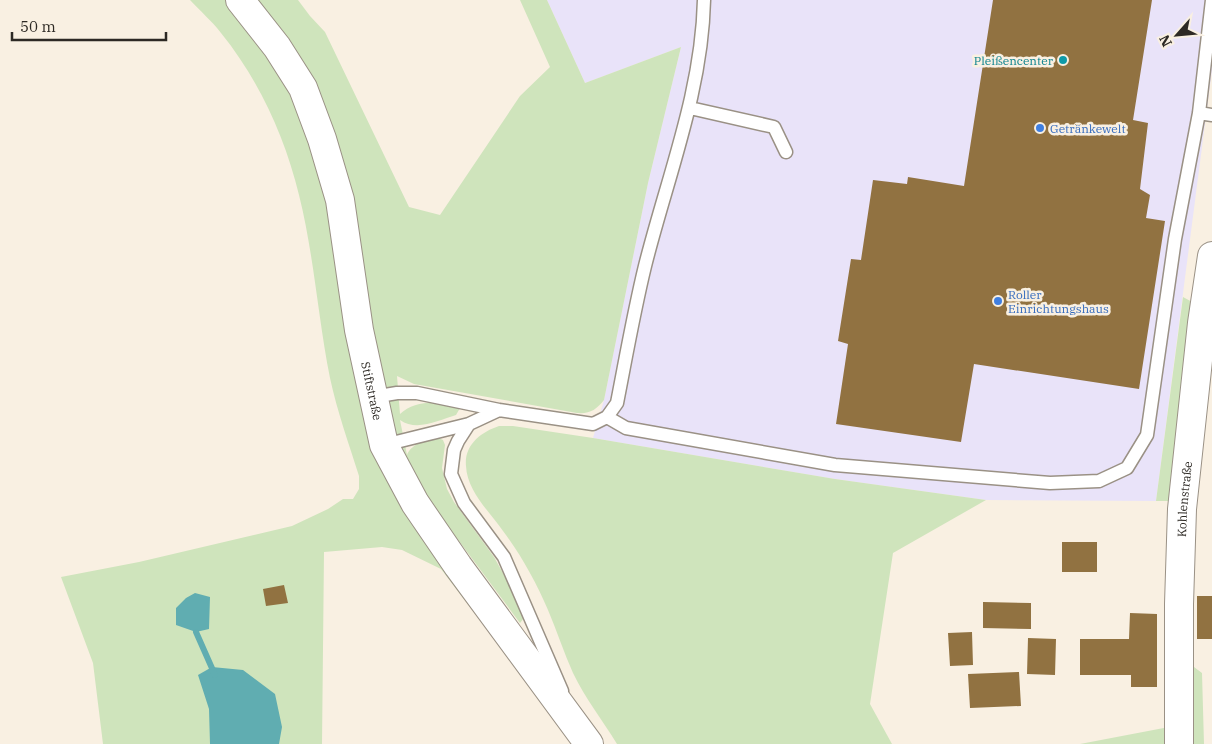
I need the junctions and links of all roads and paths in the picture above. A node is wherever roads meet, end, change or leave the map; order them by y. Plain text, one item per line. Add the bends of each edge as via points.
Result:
1 (240, 0) edge
2 (704, 0) edge
3 (1212, 0) edge
4 (690, 108) junction
5 (1206, 114) edge
6 (786, 152) dead end
7 (1212, 256) edge
8 (1207, 325) edge
9 (373, 397) junction
10 (499, 410) junction
11 (607, 418) junction
12 (469, 424) junction
13 (384, 445) junction
14 (584, 737) edge
15 (1179, 744) edge

1 - 9 main road, Stiftstraße via 277,47 303,88 322,139 340,200 359,330
2 - 4 lane via 704,25
3 - 5 lane
4 - 6 lane via 774,128
4 - 11 lane via 645,266 617,403
5 - 11 lane via 1175,239 1147,435 1127,468 1099,481 1050,483 835,465 626,428
7 - 8 main road, Kohlenstraße
8 - 15 main road, Kohlenstraße via 1182,509
9 - 10 lane via 417,393
9 - 13 main road, Stiftstraße
10 - 11 lane via 593,424
10 - 12 lane
12 - 13 lane
12 - 14 lane via 454,450 451,474 464,503 504,558
13 - 14 main road, Stiftstraße via 415,502 458,566

